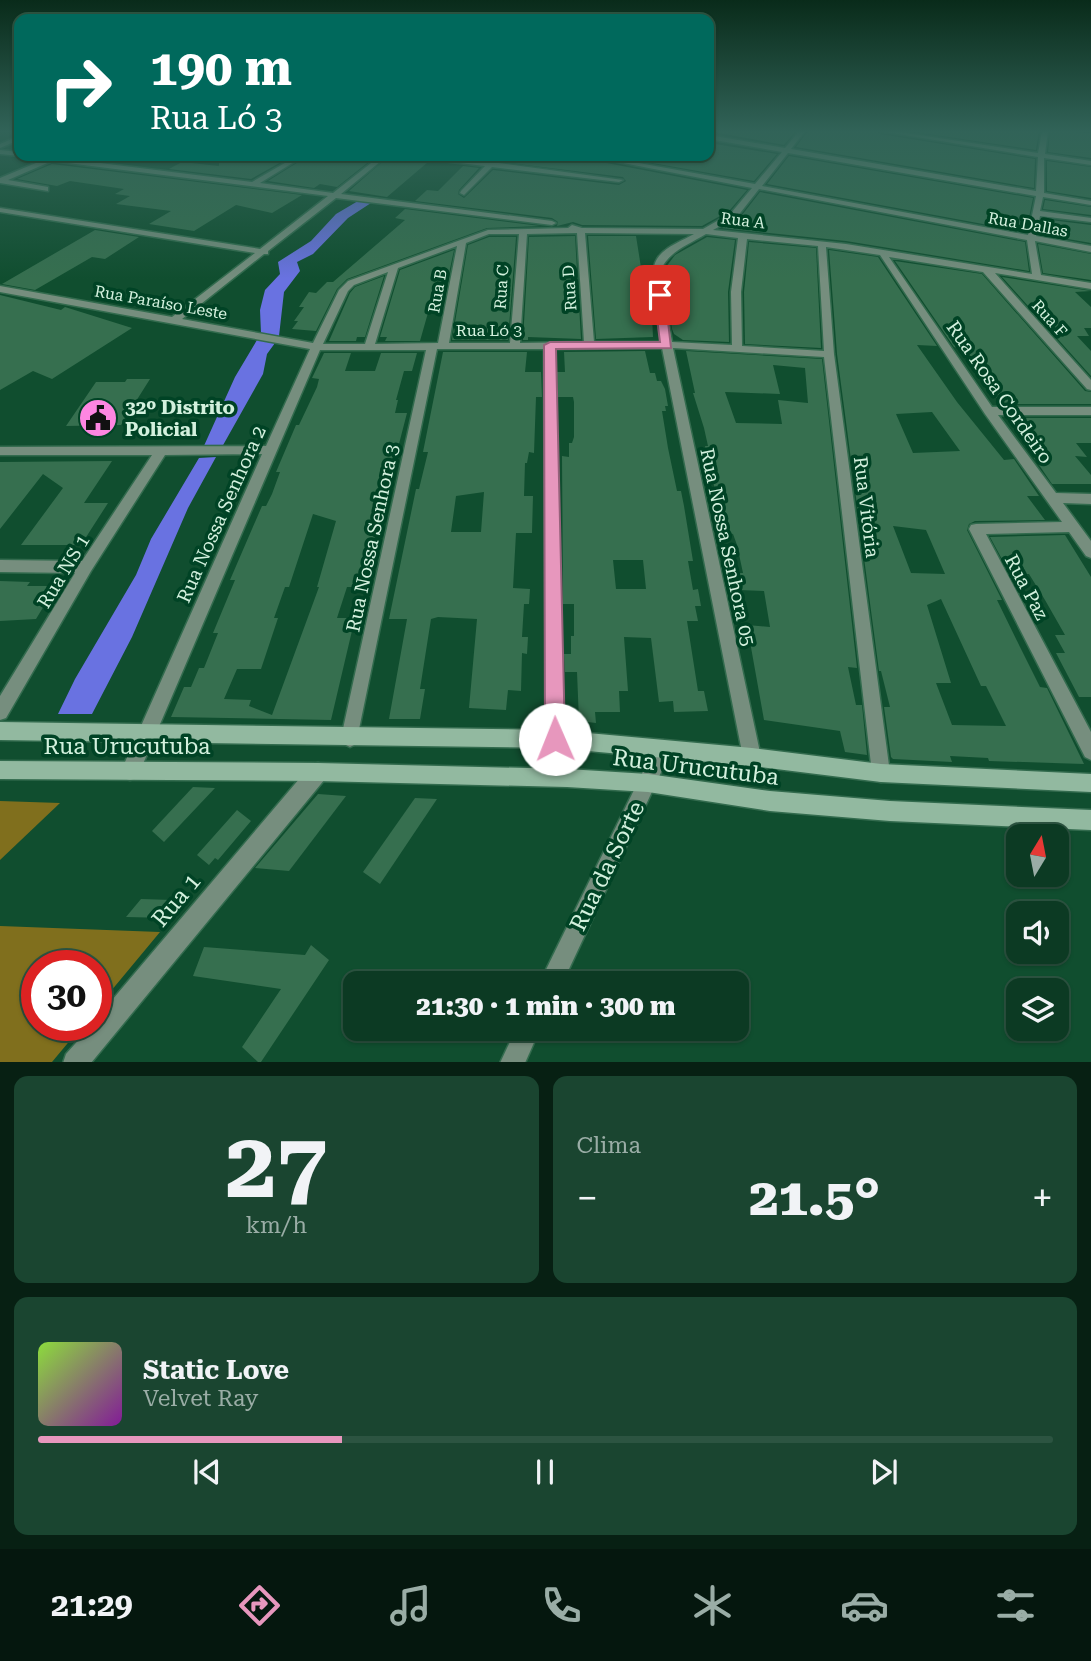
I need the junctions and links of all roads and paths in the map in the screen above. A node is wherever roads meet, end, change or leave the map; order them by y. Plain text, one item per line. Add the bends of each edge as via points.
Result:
1 (0, 181) edge
2 (226, 181) edge
3 (260, 181) edge
4 (354, 181) edge
5 (476, 181) edge
6 (717, 181) edge
7 (762, 181) edge
8 (967, 181) edge
9 (1040, 181) edge
10 (254, 184) junction
11 (756, 188) junction
12 (45, 189) dead end
13 (464, 193) dead end
14 (1040, 193) junction
15 (335, 196) junction
16 (1091, 202) edge
17 (0, 210) edge
18 (475, 213) junction
19 (1036, 213) junction
20 (1091, 220) edge
21 (581, 230) junction
22 (504, 231) junction
23 (523, 231) junction
24 (707, 232) junction
25 (743, 236) junction
26 (1031, 240) junction
27 (461, 242) junction
28 (822, 245) junction
29 (1091, 249) edge
30 (265, 252) junction
31 (882, 252) junction
32 (394, 268) junction
33 (986, 269) junction
34 (1037, 276) junction
35 (356, 281) joint
36 (1091, 286) edge
37 (0, 289) edge
38 (175, 320) junction
39 (550, 345) junction
40 (589, 345) junction
41 (667, 345) junction
42 (369, 346) junction
43 (438, 346) junction
44 (515, 346) junction
45 (317, 347) junction
46 (737, 347) junction
47 (829, 354) junction
48 (1091, 387) edge
49 (989, 411) junction
50 (1091, 411) edge
51 (270, 450) junction
52 (0, 451) edge
53 (161, 451) junction
54 (1053, 498) junction
55 (1091, 499) edge
56 (1074, 527) junction
57 (1091, 552) edge
58 (0, 566) edge
59 (86, 567) junction
60 (0, 712) edge
61 (0, 732) edge
62 (145, 734) junction
63 (350, 738) junction
64 (555, 739) junction
65 (663, 749) junction
66 (1091, 751) edge
67 (752, 757) junction
68 (0, 770) edge
69 (130, 771) junction
70 (317, 772) junction
71 (881, 773) junction
72 (648, 783) junction
73 (1091, 783) edge
74 (1091, 820) edge
75 (556, 971) edge
76 (522, 1041) edge
77 (75, 1062) edge
78 (512, 1062) edge

1 - 12 street
2 - 10 street
3 - 10 street
4 - 15 street
5 - 13 street
6 - 11 street, Rua Dallas
7 - 11 street
8 - 14 street
9 - 14 street
10 - 15 street
11 - 24 street via 734,215
11 - 26 street, Rua Dallas
14 - 16 street
14 - 19 street
15 - 18 street
15 - 30 street
17 - 30 street
18 - 21 street
18 - 22 street
19 - 20 street
19 - 26 street
21 - 23 street, Rua A
21 - 24 street, Rua A
21 - 40 street, Rua D
22 - 23 street, Rua A
22 - 27 street, Rua A
23 - 44 street, Rua C
24 - 25 street, Rua A
24 - 41 street, Rua Nossa Senhora 05 via 667,253 658,264
25 - 28 street, Rua A
25 - 46 street via 734,292
26 - 29 street, Rua Dallas
26 - 34 street
27 - 32 street, Rua A
27 - 43 street, Rua B
28 - 31 street, Rua A
28 - 47 street, Rua Vitória
30 - 38 street
31 - 33 street, Rua A
31 - 49 street, Rua Rosa Cordeiro
32 - 35 street, Rua A
32 - 42 street
33 - 34 street, Rua A
33 - 48 street, Rua F
34 - 36 street, Rua A
35 - 45 street, Rua Nossa Senhora 2 via 344,290
37 - 38 street, Rua Paraíso Leste
38 - 45 street, Rua Paraíso Leste
39 - 40 street, Rua Ló 3
39 - 44 street, Rua Ló 3
39 - 64 street
40 - 41 street, Rua Ló 3
41 - 46 street, Rua Ló 3
41 - 67 street, Rua Nossa Senhora 05
42 - 43 street, Rua Ló 3
42 - 45 street, Rua Ló 3
43 - 44 street, Rua Ló 3
43 - 63 street, Rua Nossa Senhora 3
45 - 51 street, Rua Nossa Senhora 2
46 - 47 street, Rua Ló 3
47 - 71 street, Rua Vitória
49 - 50 street
49 - 54 street, Rua Rosa Cordeiro
51 - 53 street
51 - 62 street, Rua Nossa Senhora 2
52 - 53 street
53 - 59 street, Rua NS 1
54 - 55 street
54 - 56 street, Rua Rosa Cordeiro
56 - 57 street, Rua Rosa Cordeiro
56 - 66 street, Rua Paz via 976,529
58 - 59 street
59 - 60 street, Rua NS 1
61 - 62 street, Rua Urucutuba
62 - 63 street, Rua Urucutuba
62 - 69 street, Rua Nossa Senhora 2
63 - 64 street, Rua Urucutuba
64 - 65 street, Rua Urucutuba
65 - 67 street, Rua Urucutuba
65 - 72 street, Rua da Sorte
67 - 71 street, Rua Urucutuba
68 - 69 street, Rua Urucutuba
69 - 70 street, Rua Urucutuba
70 - 72 street, Rua Urucutuba
70 - 77 street, Rua 1
71 - 73 street, Rua Urucutuba
72 - 74 street, Rua Urucutuba via 850,808
72 - 75 street, Rua da Sorte
76 - 78 street

